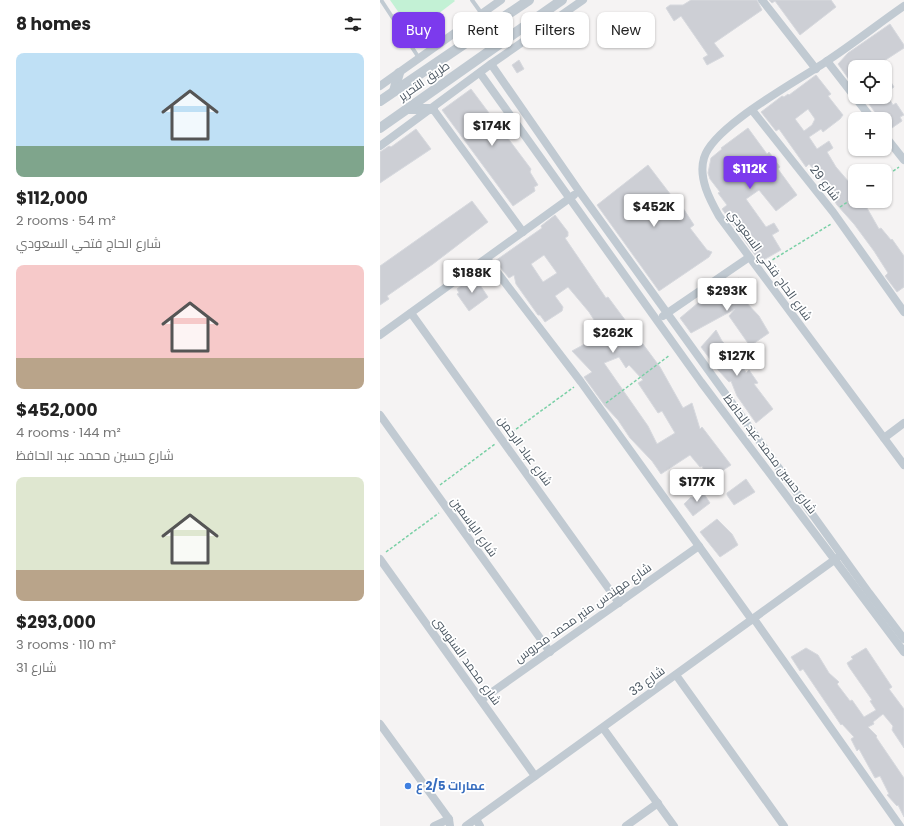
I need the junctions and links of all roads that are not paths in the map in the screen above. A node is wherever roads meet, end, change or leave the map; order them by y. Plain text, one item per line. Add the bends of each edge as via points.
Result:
1 (381, 0) edge
2 (472, 0) edge
3 (502, 0) edge
4 (528, 0) edge
5 (562, 0) edge
6 (583, 0) edge
7 (762, 0) edge
8 (904, 6) edge
9 (481, 12) edge
10 (485, 12) edge
11 (545, 12) edge
12 (566, 12) edge
13 (521, 28) edge
14 (453, 35) edge
15 (521, 44) edge
16 (420, 59) junction
17 (827, 62) junction
18 (491, 64) junction
19 (816, 69) junction
20 (399, 73) junction
21 (480, 73) junction
22 (380, 86) edge
23 (394, 91) junction
24 (380, 101) edge
25 (407, 109) junction
26 (433, 109) junction
27 (752, 110) junction
28 (866, 112) edge
29 (380, 128) edge
30 (892, 145) edge
31 (380, 146) edge
32 (904, 160) edge
33 (579, 191) junction
34 (571, 198) junction
35 (523, 232) junction
36 (748, 258) junction
37 (486, 259) junction
38 (904, 312) edge
39 (411, 313) junction
40 (666, 313) junction
41 (658, 320) junction
42 (380, 335) edge
43 (380, 415) edge
44 (904, 423) edge
45 (884, 438) junction
46 (904, 465) edge
47 (699, 546) junction
48 (841, 555) junction
49 (380, 559) edge
50 (834, 560) junction
51 (618, 603) junction
52 (753, 620) junction
53 (904, 639) edge
54 (550, 652) junction
55 (904, 652) edge
56 (676, 675) junction
57 (481, 700) junction
58 (380, 724) edge
59 (603, 728) junction
60 (535, 776) junction
61 (658, 803) junction
62 (450, 823) edge
63 (478, 823) edge
64 (434, 826) edge
65 (466, 826) edge
66 (626, 826) edge
67 (674, 826) edge
68 (784, 826) edge
69 (900, 826) edge

1 - 16 lane
2 - 9 lane
3 - 10 street
4 - 23 street, طريق التحرير
5 - 11 street, طريق التحرير
6 - 12 street
7 - 19 street
8 - 17 street, شارع الحاج فتحي السعودي
13 - 25 street, طريق التحرير
14 - 16 street
15 - 18 street
16 - 20 street
17 - 19 street, شارع الحاج فتحي السعودي
17 - 28 street
18 - 21 street
18 - 33 street, شارع حسين محمد عبد الحافظ
19 - 27 street, شارع الحاج فتحي السعودي
20 - 22 street
20 - 23 street
21 - 26 street
21 - 34 street, شارع حسين محمد عبد الحافظ
23 - 24 street, طريق التحرير
25 - 26 street
25 - 29 street, طريق التحرير
26 - 31 street
26 - 35 street
27 - 36 street, شارع الحاج فتحي السعودي via 714,140 704,158 703,180 709,199
27 - 38 street, شارع 29 via 833,212
30 - 32 street
33 - 34 street
33 - 40 street, شارع حسين محمد عبد الحافظ
34 - 35 street
34 - 41 street, شارع حسين محمد عبد الحافظ
35 - 37 street
36 - 40 street
36 - 45 street, شارع الحاج فتحي السعودي
37 - 39 street
37 - 47 street
39 - 42 street
39 - 51 street, شارع عباد الرحمن
40 - 41 street
40 - 48 street, شارع حسين محمد عبد الحافظ
41 - 50 street, شارع حسين محمد عبد الحافظ
43 - 54 street, شارع الياسمين
44 - 45 street
45 - 46 street, شارع الحاج فتحي السعودي
47 - 51 street, شارع مهندس منير محمد محروس
47 - 52 street
48 - 50 street, شارع 33
48 - 53 street, شارع حسين محمد عبد الحافظ
49 - 57 street, شارع محمد السنوسى
50 - 52 street, شارع 33
50 - 55 street, شارع حسين محمد عبد الحافظ
51 - 54 street, شارع مهندس منير محمد محروس
52 - 56 street, شارع 33
52 - 69 street
54 - 57 street, شارع مهندس منير محمد محروس
56 - 59 street, شارع 33
56 - 68 street
57 - 60 street, شارع محمد السنوسى
58 - 62 street
59 - 60 street, شارع 33
59 - 61 street
60 - 63 street, شارع 33
61 - 66 street
61 - 67 street
62 - 64 street
63 - 65 street, شارع 33

